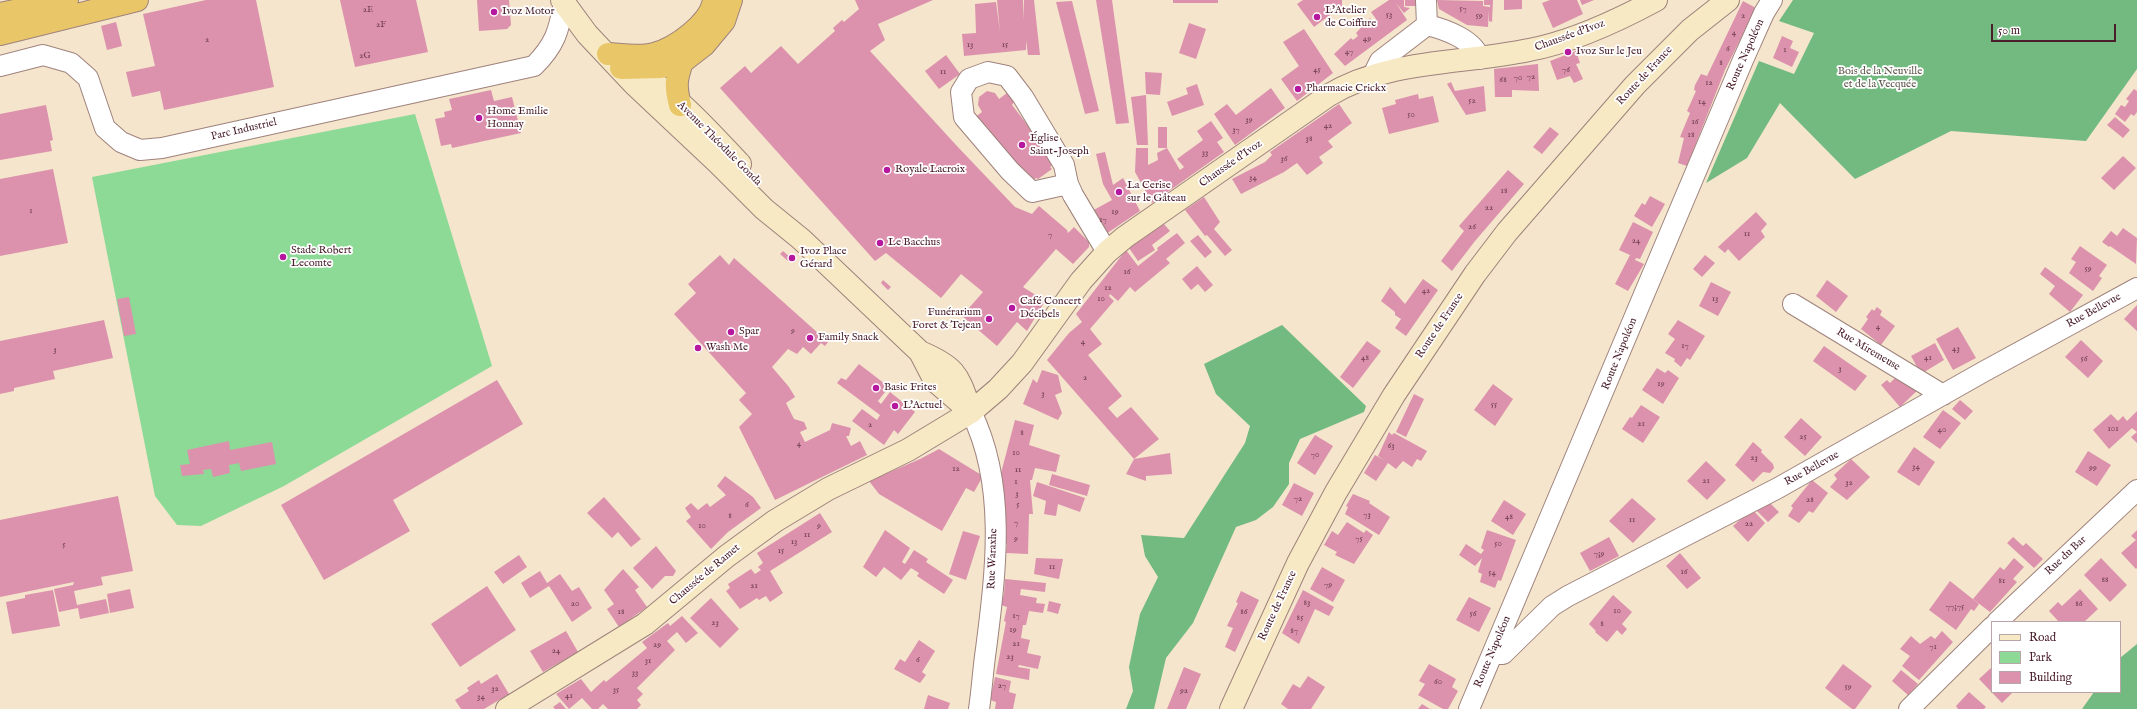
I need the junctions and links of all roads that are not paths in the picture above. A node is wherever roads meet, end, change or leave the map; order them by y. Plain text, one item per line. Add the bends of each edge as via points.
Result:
1 (33, 0) edge
2 (67, 0) edge
3 (137, 0) edge
4 (714, 0) edge
5 (731, 0) edge
6 (1426, 0) edge
7 (1656, 0) edge
8 (1728, 0) edge
9 (1772, 0) edge
10 (563, 1) edge
11 (0, 13) edge
12 (1427, 25) junction
13 (0, 34) edge
14 (1480, 59) junction
15 (614, 61) junction
16 (682, 62) junction
17 (0, 66) edge
18 (1377, 74) junction
19 (680, 104) junction
20 (1068, 184) junction
21 (801, 239) junction
22 (1107, 252) junction
23 (2137, 288) edge
24 (1793, 304) dead end
25 (1943, 395) junction
26 (971, 412) junction
27 (2137, 490) edge
28 (1998, 621) edge
29 (1991, 628) edge
30 (1493, 654) junction
31 (507, 709) edge
32 (979, 709) edge
33 (1231, 709) edge
34 (1469, 709) edge
35 (1909, 709) edge

1 - 11 highway
2 - 11 highway
3 - 13 highway
4 - 15 highway via 701,25 675,45 654,54
5 - 16 highway via 724,21 704,45
6 - 12 street
7 - 14 main road, Chaussée d'Ivoz via 1546,47
8 - 33 main road, Route de France via 1690,30 1635,85 1507,232 1475,274 1394,395 1336,492 1298,563
9 - 30 street, Route Napoléon via 1743,60
10 - 15 main road, Avenue Théodule Gonda via 588,34
10 - 17 street, Parc Industriel via 556,37 547,53 534,66 162,148 140,150 121,142 105,128 88,78 71,63 43,55
12 - 14 street via 1472,45
12 - 18 street via 1380,61 1376,69
14 - 18 main road, Chaussée d'Ivoz
15 - 16 highway via 660,66
15 - 19 main road, Avenue Théodule Gonda via 647,77
15 - 21 main road, Avenue Théodule Gonda via 634,84 764,209
16 - 19 highway via 676,78
18 - 22 main road, Chaussée d'Ivoz via 1329,95
19 - 21 main road, Avenue Théodule Gonda via 757,181 782,210
20 - 20 street via 1064,166 1023,97 1007,76 988,72 969,79 962,92 964,117 1010,171 1032,192
20 - 22 street
21 - 26 main road, Avenue Théodule Gonda via 920,352 942,361 959,378
22 - 26 main road, Chaussée d'Ivoz via 1062,306 1022,363 998,389
23 - 25 street, Rue Bellevue
24 - 25 street, Rue Miremeuse
25 - 30 street, Rue Bellevue via 1778,488 1568,596 1552,606 1503,654
26 - 31 main road, Chaussée de Ramet via 908,450 828,489 775,521 727,556 645,624
26 - 32 street, Rue Waraxhe via 982,433 990,466 994,516 992,602
27 - 28 street, Rue du Bar
29 - 35 street
30 - 34 street, Route Napoléon

